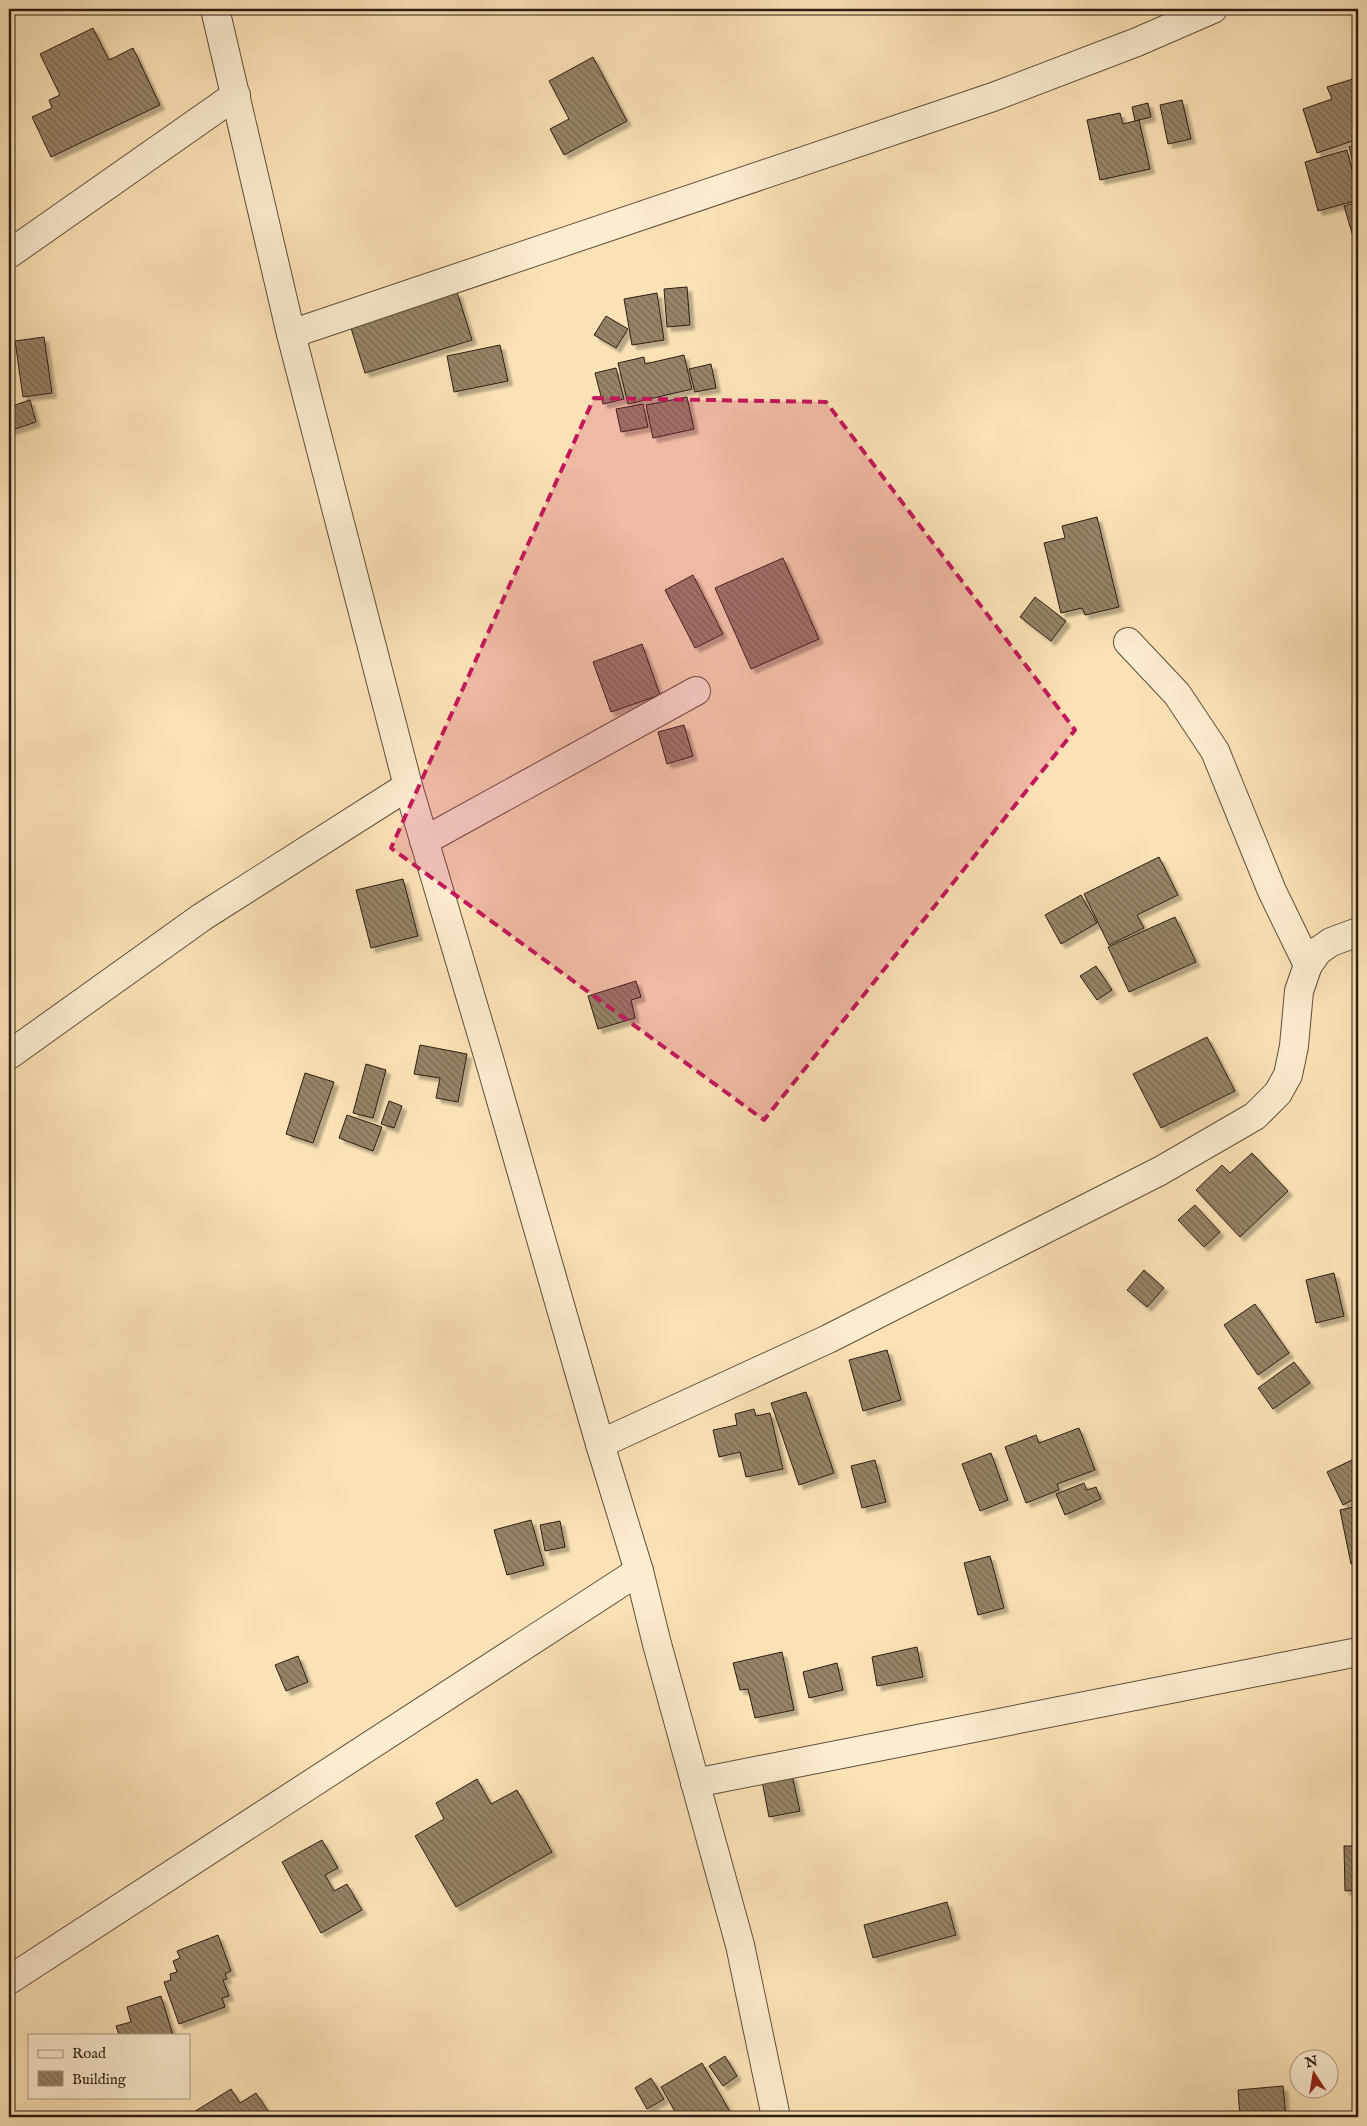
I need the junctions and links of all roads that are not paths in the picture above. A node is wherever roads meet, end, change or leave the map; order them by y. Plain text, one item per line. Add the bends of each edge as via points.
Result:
1 (215, 9) edge
2 (1213, 9) edge
3 (236, 95) junction
4 (9, 254) edge
5 (291, 334) junction
6 (1128, 642) dead end
7 (696, 691) dead end
8 (408, 786) junction
9 (424, 841) junction
10 (1358, 932) edge
11 (1308, 965) junction
12 (9, 1055) edge
13 (600, 1444) junction
14 (640, 1571) junction
15 (1358, 1652) edge
16 (695, 1783) junction
17 (9, 1980) edge
18 (776, 2117) edge

1 - 3 street
2 - 5 street via 993,97
3 - 4 street
3 - 5 street
5 - 8 street
6 - 11 street via 1177,694 1215,751 1272,891
7 - 9 street
8 - 9 street
8 - 12 street via 202,917
9 - 13 street
10 - 11 street via 1331,942 1318,951
11 - 13 street via 1299,991 1288,1075 1278,1093 1255,1116 1160,1171 837,1335
13 - 14 street
14 - 16 street
14 - 17 street
15 - 16 street
16 - 18 street via 740,1945

